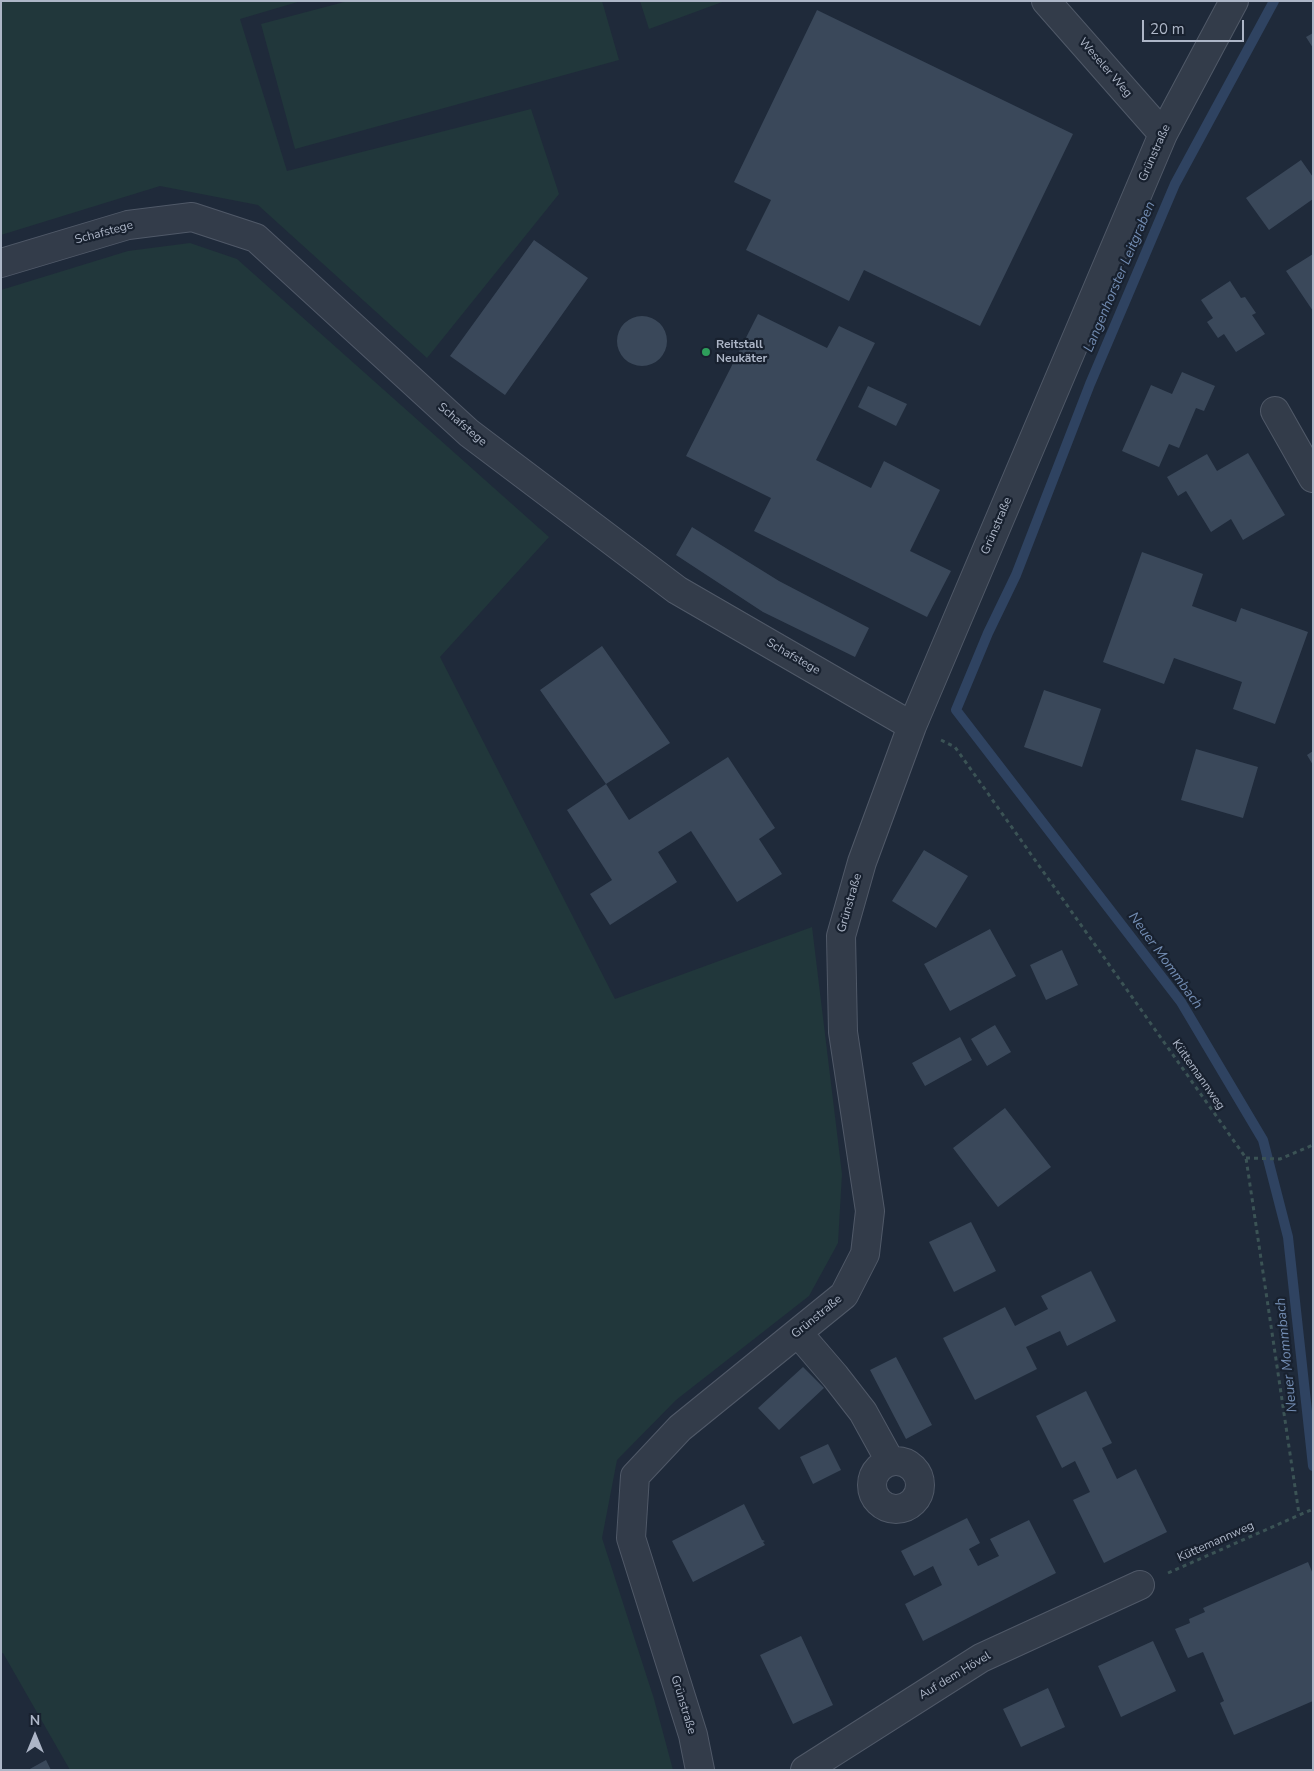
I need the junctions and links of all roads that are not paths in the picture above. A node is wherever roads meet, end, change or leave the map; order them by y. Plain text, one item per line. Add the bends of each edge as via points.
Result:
1 (1046, 1) edge
2 (1234, 1) edge
3 (1163, 134) junction
4 (1, 263) edge
5 (1274, 411) dead end
6 (1313, 478) edge
7 (912, 726) junction
8 (798, 1333) junction
9 (890, 1461) dead end
10 (1140, 1585) road end
11 (700, 1770) edge
12 (805, 1770) edge

1 - 3 street, Weseler Weg
2 - 3 street, Grünstraße
3 - 7 street, Grünstraße
4 - 7 street, Schafstege via 128,225 192,217 256,238 470,433 677,590
5 - 6 street
7 - 8 street, Grünstraße via 862,862 840,936 843,1032 870,1211 865,1254 844,1295
8 - 9 street via 863,1412
8 - 11 street, Grünstraße via 680,1428 636,1476 631,1538 693,1735
10 - 12 street, Auf dem Hövel via 981,1658

